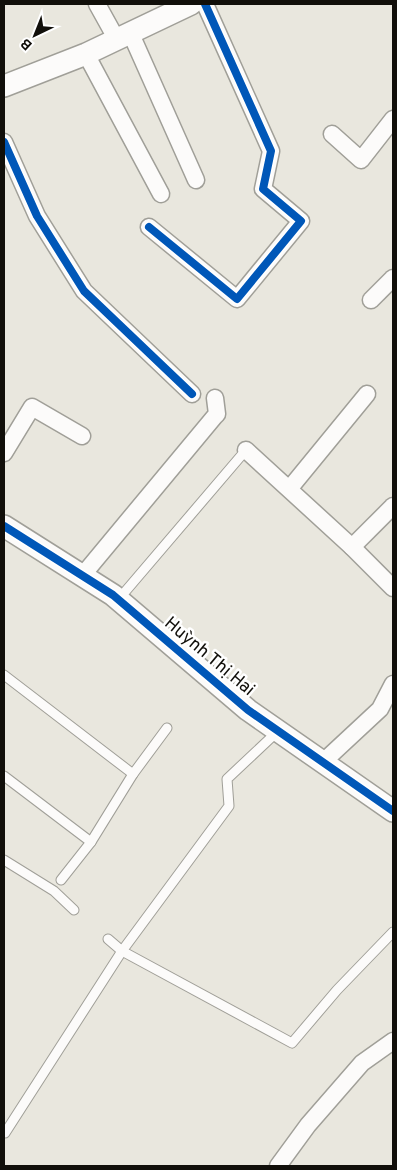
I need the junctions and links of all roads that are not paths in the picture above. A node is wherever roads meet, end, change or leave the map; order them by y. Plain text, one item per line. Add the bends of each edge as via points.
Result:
1 (97, 4) edge
2 (191, 4) edge
3 (205, 4) edge
4 (124, 37) junction
5 (86, 54) junction
6 (4, 86) edge
7 (393, 119) edge
8 (332, 134) dead end
9 (4, 142) edge
10 (196, 180) dead end
11 (161, 194) dead end
12 (149, 227) dead end
13 (393, 278) edge
14 (371, 300) dead end
15 (192, 394) dead end
16 (367, 394) dead end
17 (215, 398) dead end
18 (82, 436) dead end
19 (246, 450) joint
20 (4, 453) edge
21 (290, 488) junction
22 (393, 506) edge
23 (5, 531) edge
24 (352, 547) junction
25 (82, 576) junction
26 (393, 588) edge
27 (118, 600) junction
28 (4, 675) edge
29 (393, 684) edge
30 (167, 728) dead end
31 (278, 731) junction
32 (323, 762) junction
33 (133, 774) junction
34 (4, 776) edge
35 (393, 812) edge
36 (91, 842) junction
37 (4, 860) edge
38 (61, 880) dead end
39 (74, 910) dead end
40 (393, 932) edge
41 (108, 939) dead end
42 (122, 951) junction
43 (393, 1041) edge
44 (4, 1132) edge
45 (278, 1166) edge

1 - 4 street
2 - 4 street
3 - 12 street via 271,151 263,190 302,221 237,299
4 - 5 street
4 - 10 street
5 - 6 street
5 - 11 street
7 - 8 street via 361,160
9 - 15 street via 37,216 84,291
13 - 14 street
16 - 21 street
17 - 25 street via 217,414
18 - 20 street via 32,407
19 - 21 street
19 - 27 lane
21 - 24 street
22 - 24 street
23 - 25 street, Huỳnh Thị Hai
24 - 26 street
25 - 27 street, Huỳnh Thị Hai
27 - 31 street, Huỳnh Thị Hai via 248,710
28 - 33 lane
29 - 32 street via 380,709
30 - 33 lane
31 - 32 street, Huỳnh Thị Hai
31 - 42 lane via 227,779 229,806
32 - 35 street, Huỳnh Thị Hai
33 - 36 lane
34 - 36 lane
36 - 38 lane
37 - 39 lane via 54,891
40 - 42 lane via 292,1043
41 - 42 lane
42 - 44 lane
43 - 45 street via 362,1063 308,1125

